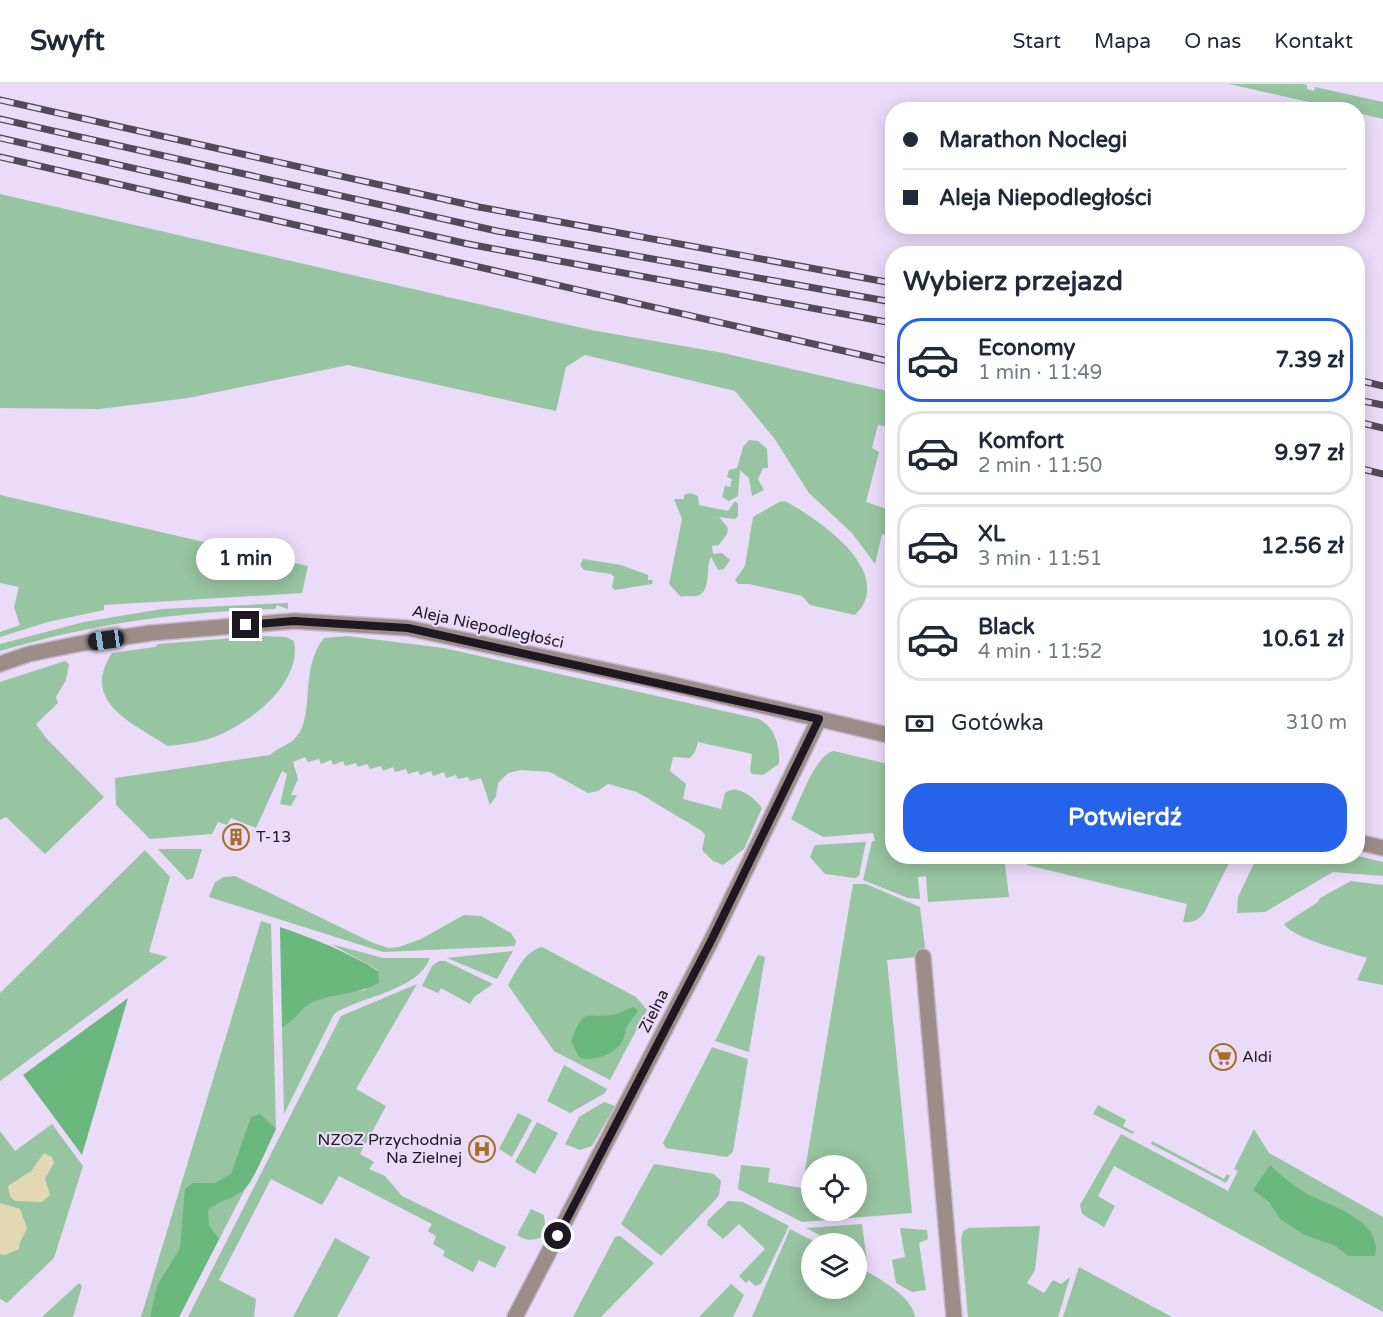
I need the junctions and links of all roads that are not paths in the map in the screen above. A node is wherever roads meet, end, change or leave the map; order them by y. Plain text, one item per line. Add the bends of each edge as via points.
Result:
1 (0, 664) edge
2 (819, 719) junction
3 (885, 734) edge
4 (1365, 844) edge
5 (1383, 848) edge
6 (923, 957) dead end
7 (515, 1317) edge
8 (954, 1317) edge

1 - 2 street, Aleja Niepodległości via 29,654 151,633 294,621 408,628
2 - 3 street, Aleja Niepodległości
2 - 7 street, Zielna via 712,939
4 - 5 street
6 - 8 street

